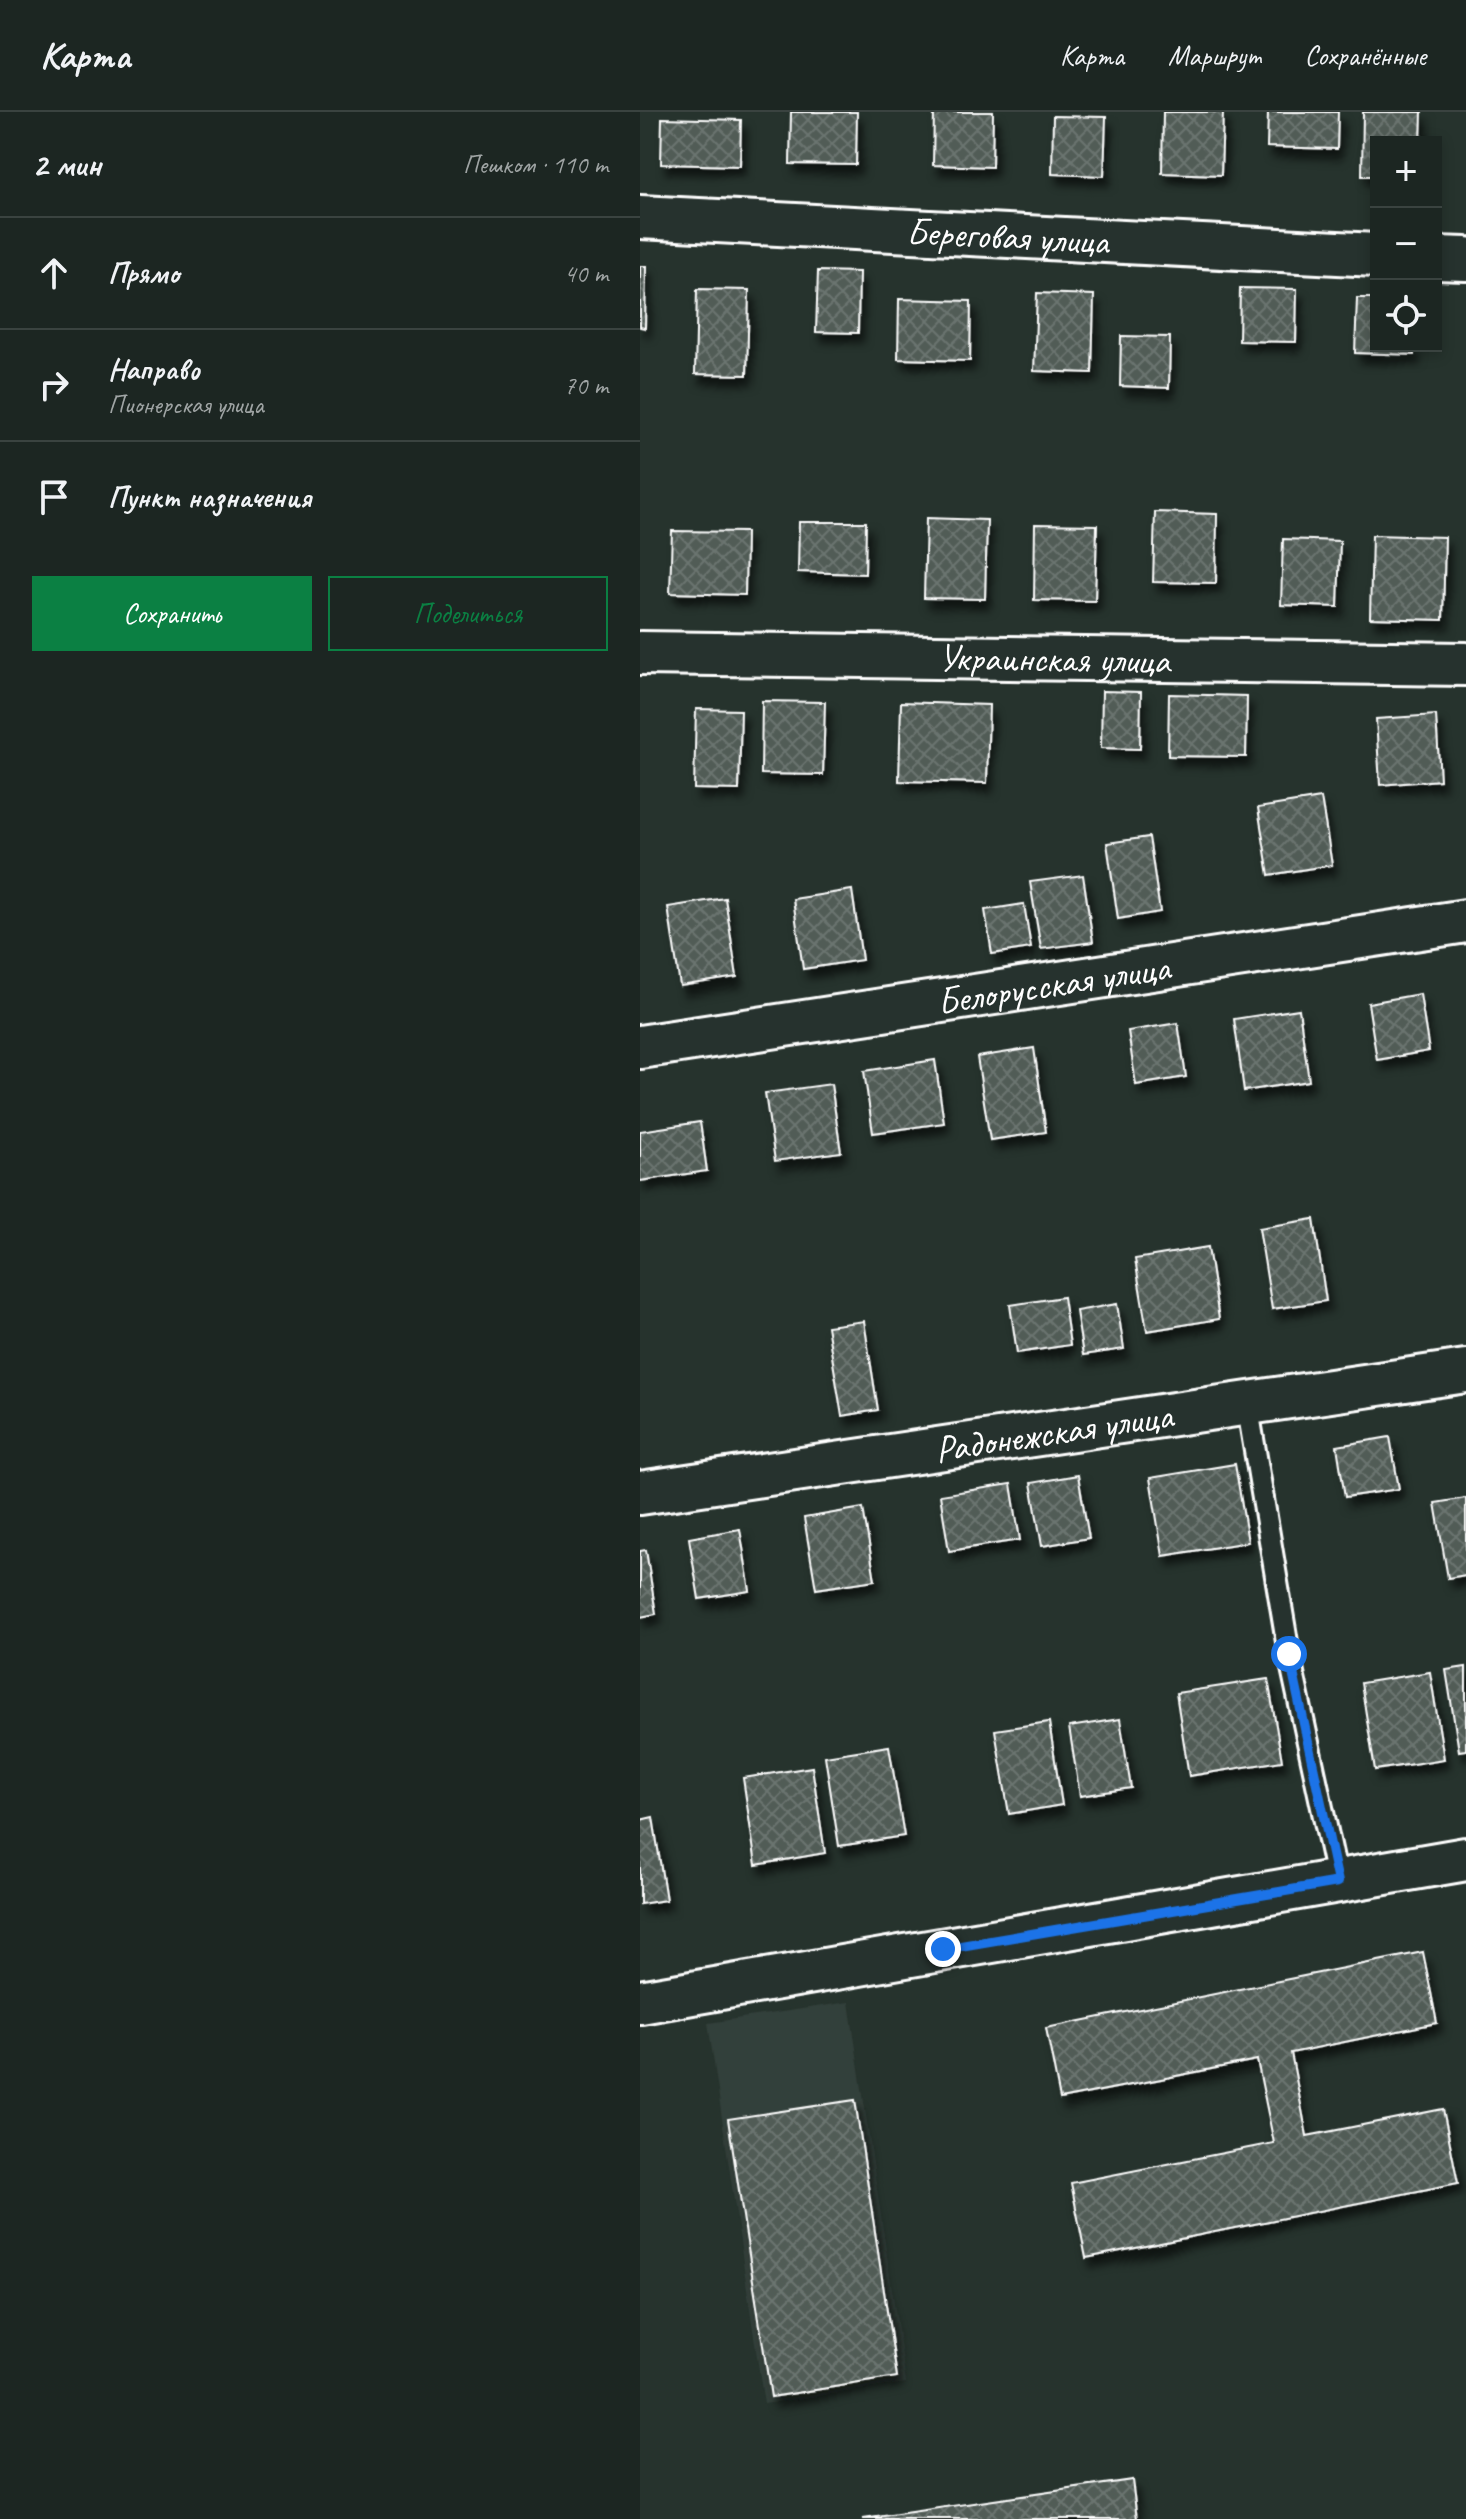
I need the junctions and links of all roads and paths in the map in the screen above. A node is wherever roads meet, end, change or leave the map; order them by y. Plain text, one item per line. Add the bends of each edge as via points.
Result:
1 (640, 217) edge
2 (1370, 255) edge
3 (1442, 258) edge
4 (1466, 259) edge
5 (640, 653) edge
6 (1466, 664) edge
7 (1466, 921) edge
8 (640, 1047) edge
9 (1466, 1371) edge
10 (1247, 1403) junction
11 (640, 1493) edge
12 (1466, 1859) edge
13 (1338, 1882) junction
14 (640, 2002) edge

1 - 2 street, Береговая улица
3 - 4 street
5 - 6 street, Украинская улица
7 - 8 street, Белорусская улица
9 - 10 street, Радонежская улица
10 - 11 street, Радонежская улица
10 - 13 lane via 1289,1654
12 - 13 street
13 - 14 street

